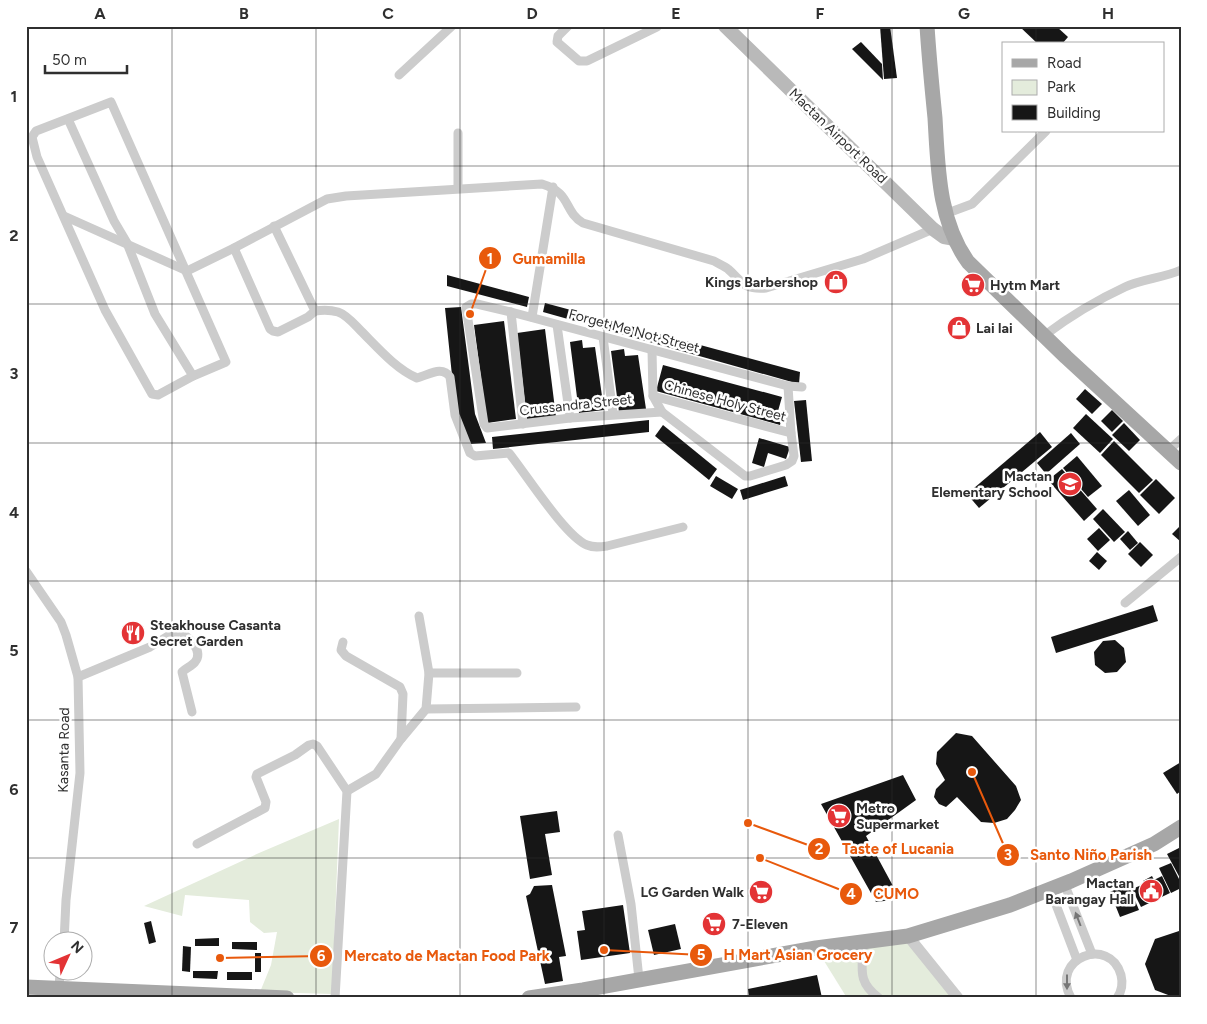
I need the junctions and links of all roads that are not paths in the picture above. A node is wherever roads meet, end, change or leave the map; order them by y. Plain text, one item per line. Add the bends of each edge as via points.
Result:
1 (452, 26) edge
2 (568, 26) edge
3 (725, 26) edge
4 (927, 26) edge
5 (658, 27) edge
6 (399, 76) dead end
7 (68, 119) junction
8 (1045, 132) edge
9 (458, 133) dead end
10 (37, 157) junction
11 (26, 158) edge
12 (553, 187) junction
13 (458, 188) junction
14 (945, 214) junction
15 (64, 216) junction
16 (274, 226) junction
17 (932, 229) junction
18 (955, 239) junction
19 (127, 243) junction
20 (234, 248) junction
21 (1181, 270) edge
22 (186, 271) junction
23 (315, 310) junction
24 (511, 312) junction
25 (532, 317) junction
26 (557, 325) junction
27 (1045, 336) junction
28 (603, 337) junction
29 (652, 350) junction
30 (193, 376) junction
31 (788, 386) junction
32 (802, 386) dead end
33 (653, 396) junction
34 (662, 412) junction
35 (614, 414) junction
36 (570, 418) junction
37 (523, 424) junction
38 (492, 429) joint
39 (791, 433) junction
40 (1181, 439) edge
41 (1168, 451) junction
42 (1181, 463) edge
43 (683, 527) dead end
44 (1181, 557) edge
45 (26, 571) edge
46 (1125, 603) dead end
47 (419, 616) dead end
48 (343, 642) dead end
49 (429, 673) junction
50 (517, 673) dead end
51 (78, 678) junction
52 (576, 707) dead end
53 (426, 709) junction
54 (192, 712) dead end
55 (401, 739) junction
56 (347, 791) junction
57 (1181, 827) edge
58 (618, 835) dead end
59 (197, 844) dead end
60 (1064, 883) junction
61 (1050, 889) junction
62 (64, 932) edge
63 (908, 936) junction
64 (863, 943) junction
65 (1092, 954) junction
66 (1077, 960) junction
67 (639, 979) junction
68 (59, 982) edge
69 (26, 987) edge
70 (58, 989) junction
71 (185, 995) edge
72 (288, 998) edge
73 (335, 998) edge
74 (529, 998) edge
75 (879, 998) edge
76 (958, 998) edge
77 (1071, 998) edge
78 (1117, 998) edge

1 - 6 street
2 - 5 street via 558,36 557,42 579,61 587,61
3 - 17 main road, Mactan Airport Road
4 - 14 main road via 938,169
7 - 10 street via 36,131 32,137
7 - 19 street
7 - 22 street via 111,102
8 - 14 street via 972,204
9 - 13 street
10 - 11 street
10 - 15 street
12 - 13 street via 542,184
12 - 17 street via 562,193 583,223 714,261 727,268 744,286 754,289 863,259
12 - 25 street
13 - 16 street via 328,199
14 - 18 main road
15 - 19 street
15 - 30 street via 106,310 152,394 158,396
16 - 20 street
16 - 23 street
17 - 18 main road, Mactan Airport Road via 944,237
18 - 27 main road via 968,262
19 - 22 street
19 - 30 street via 156,314
20 - 22 street
20 - 23 street via 270,329 278,332
21 - 27 street via 1126,287 1077,313
22 - 30 street via 226,362
23 - 43 street via 331,310 344,315 410,375 417,378 438,371 446,372 450,377 455,415 470,453 475,456 509,453 570,531 587,545 597,548
24 - 25 street, Forget Me Not Street
24 - 37 street
24 - 38 street, Forget Me Not Street via 477,304 466,307 484,424
25 - 26 street, Forget Me Not Street
26 - 28 street, Forget Me Not Street
26 - 36 street
27 - 41 main road
28 - 29 street, Forget Me Not Street
28 - 35 street
29 - 31 street, Forget Me Not Street
29 - 33 street
31 - 32 street, Forget Me Not Street
31 - 39 street
33 - 34 street
33 - 39 street, Chinese Holy Street
34 - 35 street, Crussandra Street
34 - 39 street via 744,476 786,466 792,461
35 - 36 street, Crussandra Street
36 - 37 street, Crussandra Street
37 - 38 street, Crussandra Street
40 - 41 street
41 - 42 main road
44 - 46 street
45 - 51 street, Kasanta Road via 61,622
47 - 49 street
48 - 55 street via 341,650 346,656 400,686
49 - 50 street
49 - 53 street
51 - 54 street via 181,632 195,644 197,653 195,662 182,672
51 - 62 street, Kasanta Road via 80,773
52 - 53 street
53 - 55 street
55 - 56 street via 376,774
56 - 59 street via 317,746 309,744 295,755 257,774 265,808
56 - 73 street
57 - 60 main road via 1154,844
58 - 67 street via 631,904
60 - 61 main road
65 -> 60 street
61 - 63 main road via 1010,905
61 - 66 street
63 - 64 main road
63 - 76 street
64 - 67 main road via 816,948
64 - 75 street via 863,980
65 - 66 street
65 - 78 street via 1108,958 1119,970 1122,987
66 -> 77 street via 1067,974
67 - 74 main road
68 - 70 street
69 - 70 main road
70 - 71 main road
71 - 72 main road

